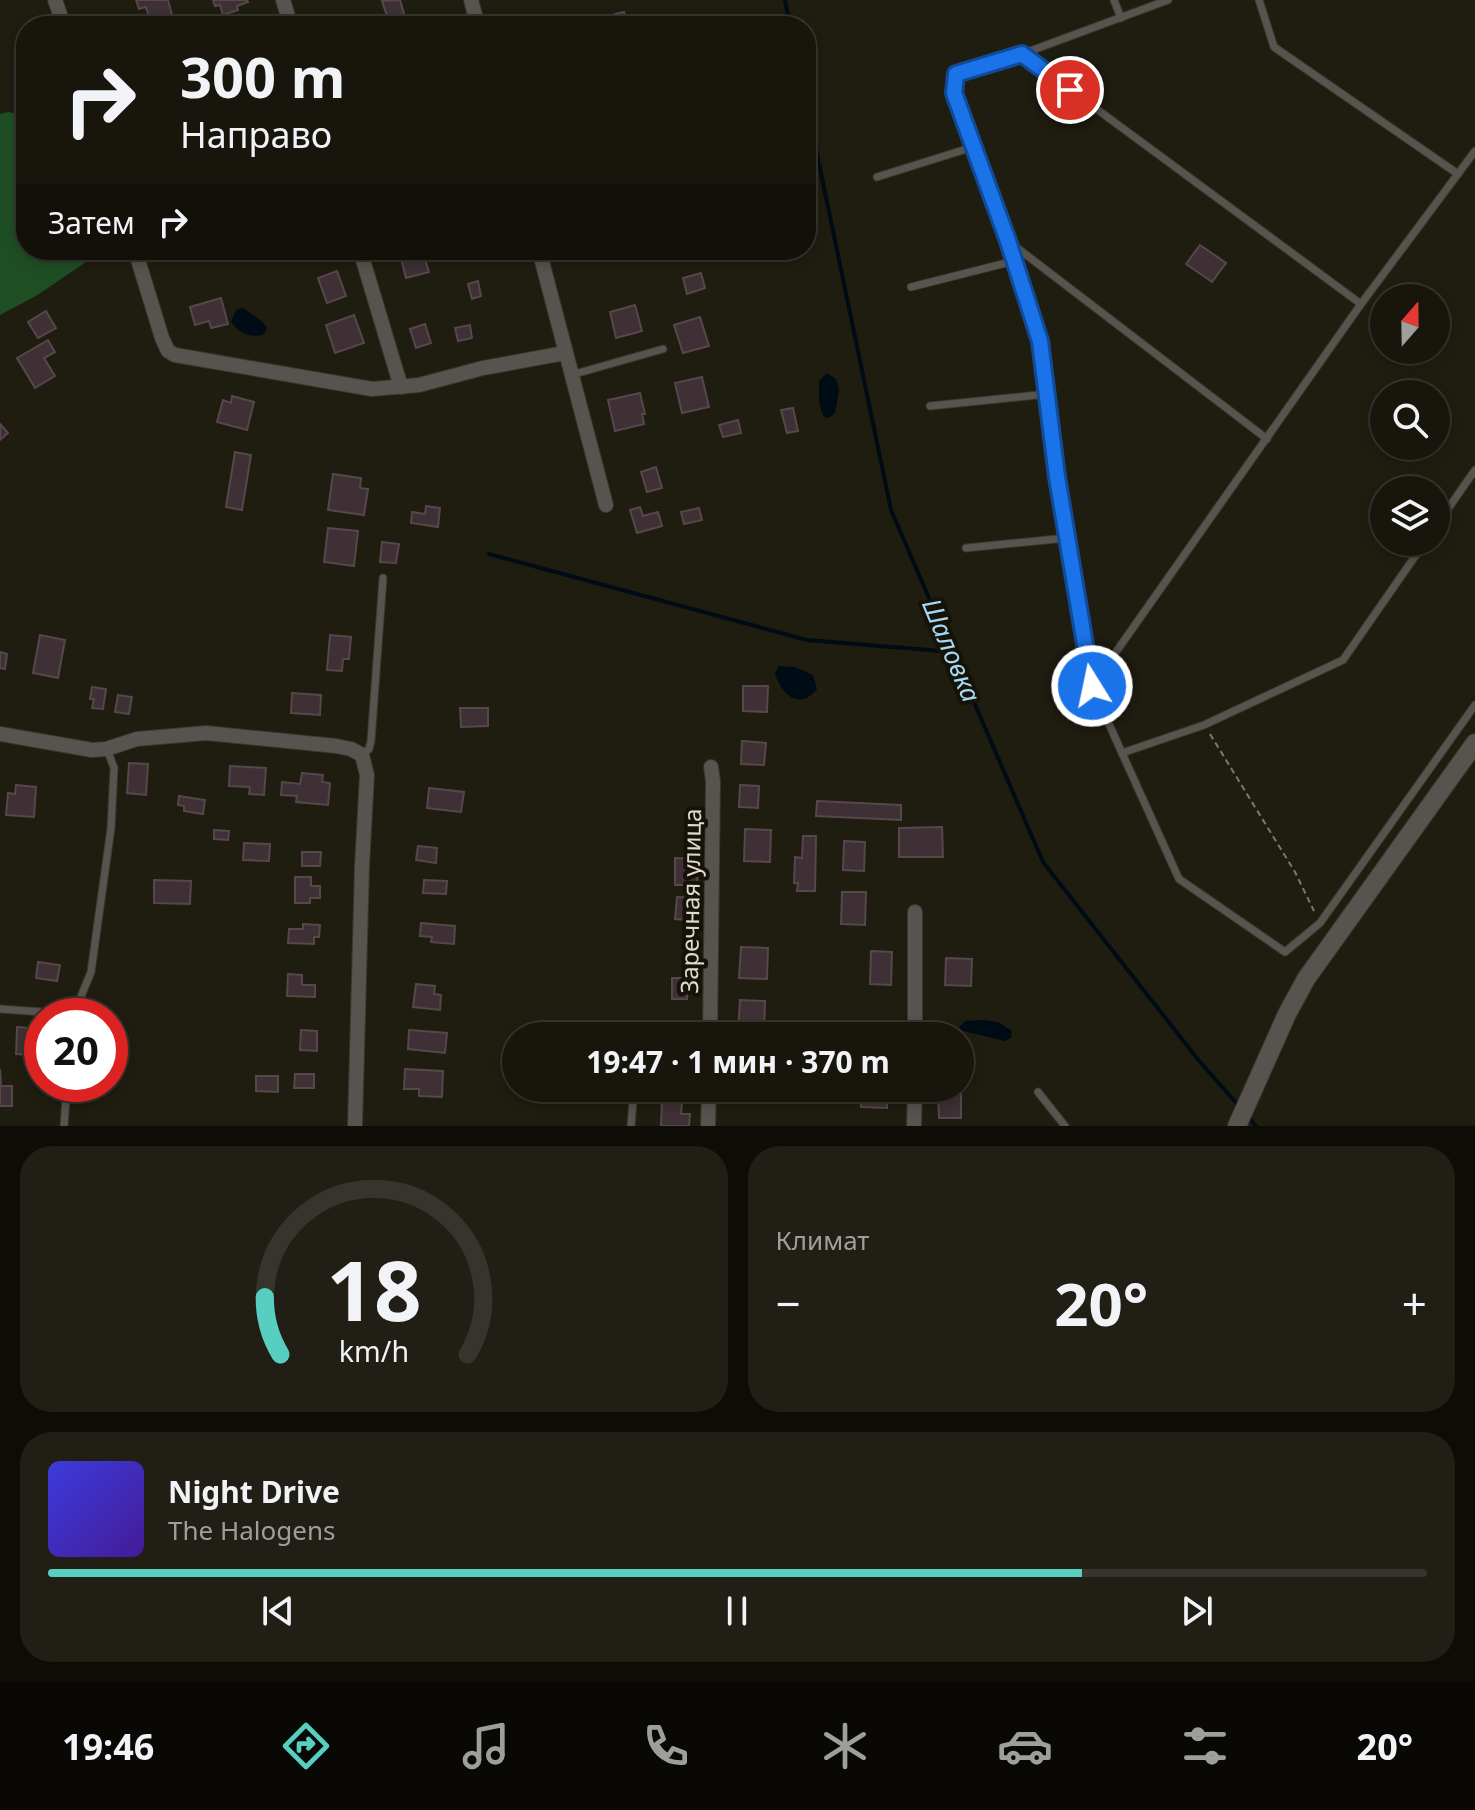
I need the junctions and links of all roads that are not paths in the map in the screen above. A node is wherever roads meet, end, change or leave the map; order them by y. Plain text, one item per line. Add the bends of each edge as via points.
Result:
1 (1114, 0) edge
2 (1168, 0) edge
3 (1259, 0) edge
4 (1121, 18) junction
5 (1022, 54) junction
6 (973, 147) junction
7 (1475, 151) edge
8 (1458, 174) junction
9 (877, 177) dead end
10 (1008, 241) junction
11 (138, 260) edge
12 (363, 260) edge
13 (542, 260) edge
14 (1014, 261) junction
15 (911, 287) dead end
16 (1361, 304) junction
17 (663, 349) dead end
18 (565, 353) junction
19 (571, 375) junction
20 (401, 387) junction
21 (1047, 394) junction
22 (930, 406) dead end
23 (1267, 439) junction
24 (1475, 470) edge
25 (606, 505) dead end
26 (1450, 506) edge
27 (1067, 538) junction
28 (966, 548) dead end
29 (1415, 556) edge
30 (383, 578) dead end
31 (1092, 686) junction
32 (1475, 705) edge
33 (0, 734) edge
34 (1475, 743) edge
35 (106, 749) junction
36 (1122, 753) junction
37 (362, 755) junction
38 (711, 767) dead end
39 (915, 912) dead end
40 (1320, 923) junction
41 (1335, 937) junction
42 (80, 998) edge
43 (0, 1009) edge
44 (24, 1011) edge
45 (710, 1022) edge
46 (915, 1022) edge
47 (1038, 1092) dead end
48 (66, 1102) edge
49 (633, 1102) edge
50 (709, 1102) edge
51 (915, 1102) edge
52 (1237, 1125) edge
53 (64, 1126) edge
54 (355, 1126) edge
55 (631, 1126) edge
56 (708, 1126) edge
57 (914, 1126) edge
58 (1065, 1126) edge

1 - 4 lane
2 - 4 lane
3 - 8 lane via 1274,47
4 - 5 lane
5 - 6 lane via 956,74 954,93
5 - 16 lane
6 - 9 lane
6 - 10 lane
7 - 8 lane
8 - 16 lane
10 - 14 lane
10 - 23 lane
11 - 20 street via 162,338 175,355 372,389
12 - 20 street
13 - 18 street
14 - 15 lane
14 - 21 lane via 1040,341
16 - 23 lane
17 - 19 lane
18 - 19 street
18 - 20 street
19 - 25 street
21 - 22 lane
21 - 27 lane
23 - 31 lane
24 - 26 lane
27 - 28 lane
27 - 31 lane
29 - 36 lane via 1343,660 1204,725
30 - 37 lane via 371,741
31 - 36 lane
32 - 40 lane
33 - 35 street
34 - 41 street
35 - 37 street via 137,739 216,733 336,746
35 - 42 lane via 114,768 111,828 91,972
36 - 40 lane via 1179,879 1285,952
37 - 54 street via 367,775
38 - 45 street, Заречная улица
39 - 46 street
40 - 41 lane
41 - 52 street via 1287,1014
43 - 44 lane
47 - 58 lane
48 - 53 lane
49 - 55 lane
50 - 56 street
51 - 57 street

